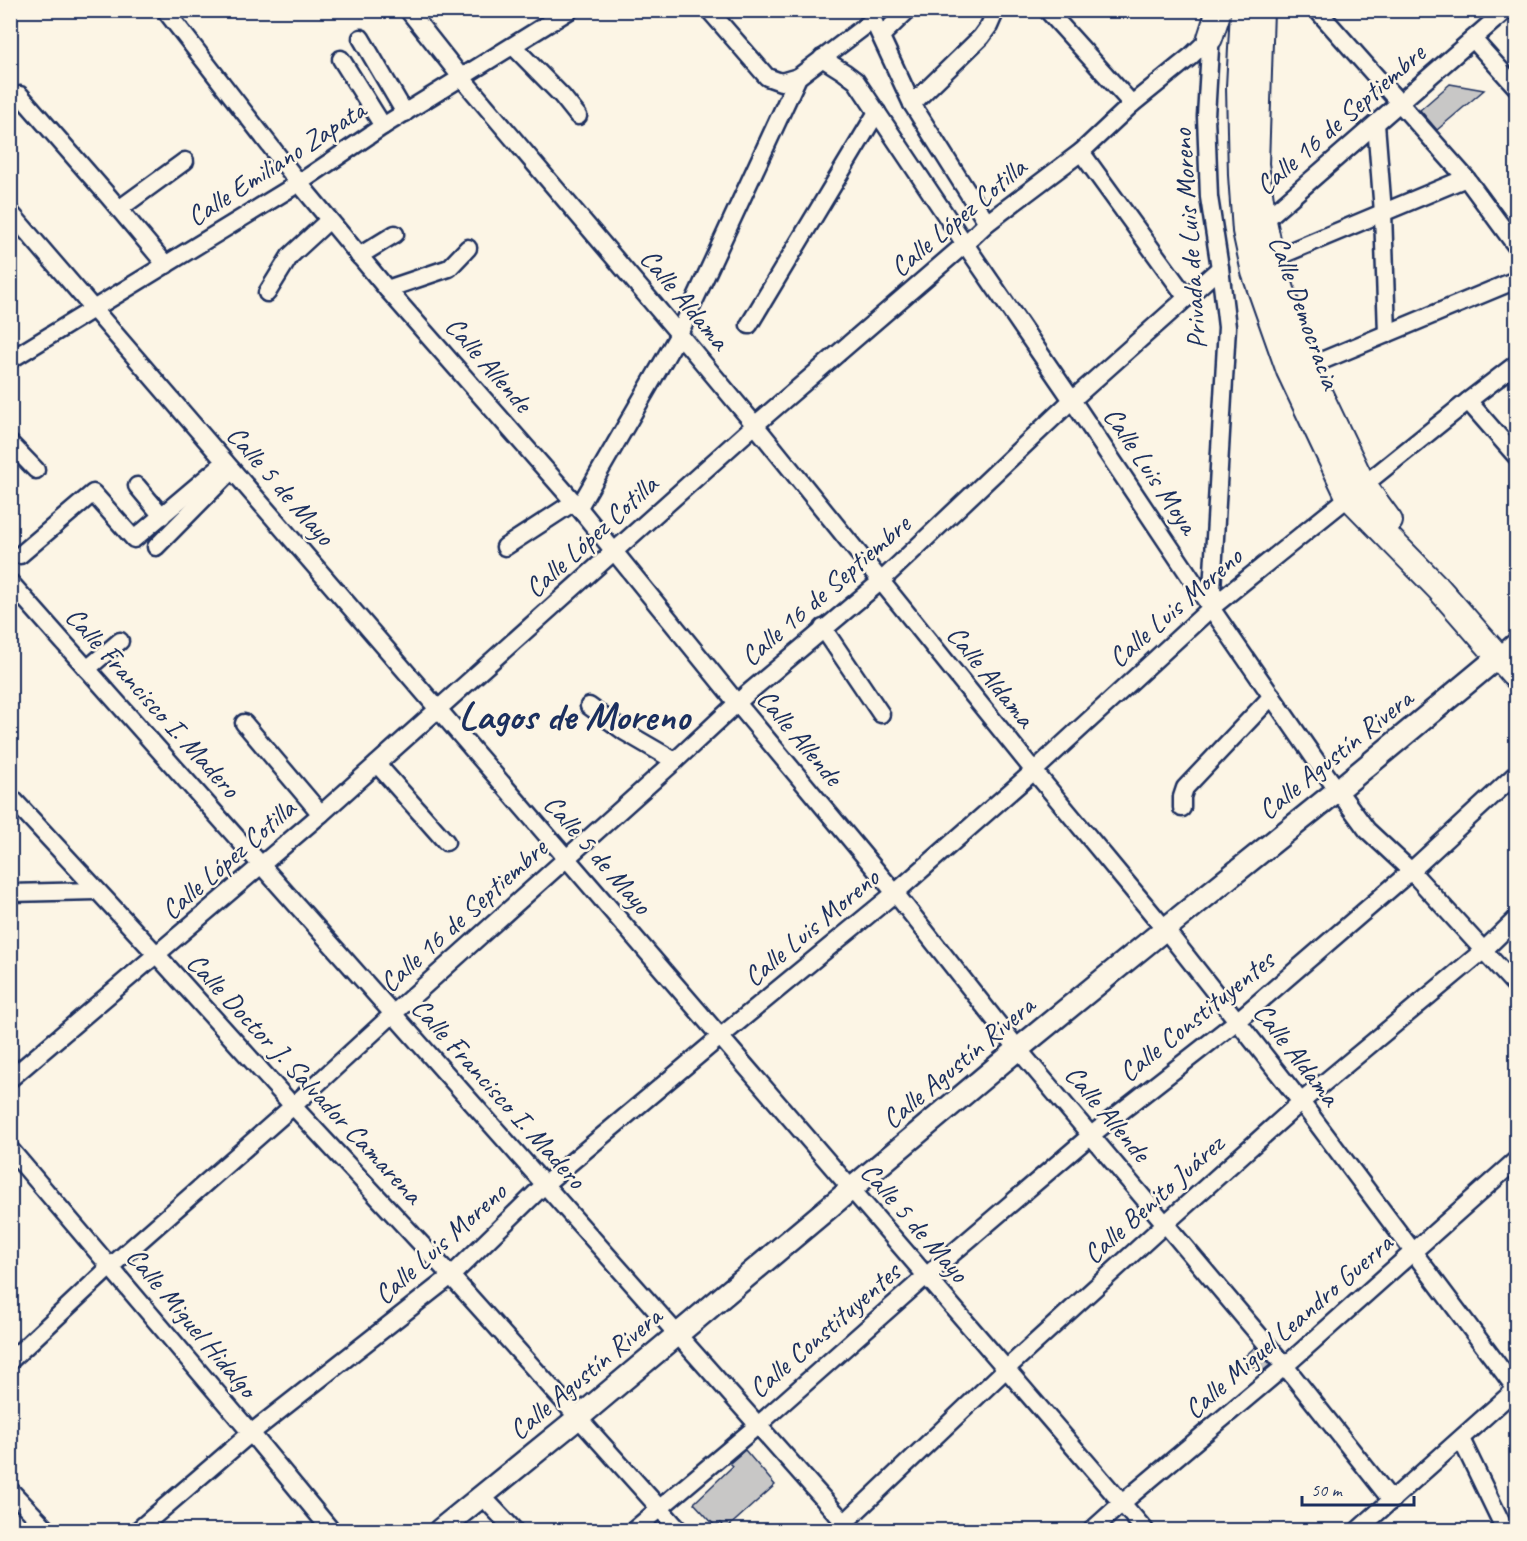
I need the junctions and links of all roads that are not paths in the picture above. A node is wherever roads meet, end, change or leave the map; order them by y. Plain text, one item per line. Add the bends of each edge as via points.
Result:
1 (165, 10) edge
2 (408, 10) edge
3 (570, 10) edge
4 (709, 10) edge
5 (908, 10) edge
6 (996, 10) edge
7 (1047, 10) edge
8 (1212, 10) edge
9 (1219, 10) edge
10 (1243, 10) edge
11 (1254, 10) edge
12 (1261, 10) edge
13 (1317, 10) edge
14 (1506, 10) edge
15 (873, 15) edge
16 (881, 36) junction
17 (361, 38) dead end
18 (1210, 38) junction
19 (1242, 38) junction
20 (1473, 39) junction
21 (513, 46) junction
22 (341, 58) dead end
23 (822, 58) junction
24 (461, 77) junction
25 (798, 77) junction
26 (1516, 87) edge
27 (20, 95) dead end
28 (912, 104) junction
29 (1132, 104) junction
30 (1400, 104) junction
31 (877, 112) junction
32 (405, 113) junction
33 (578, 116) dead end
34 (1376, 124) junction
35 (383, 126) junction
36 (1082, 152) junction
37 (185, 161) dead end
38 (1466, 178) junction
39 (299, 183) junction
40 (119, 209) junction
41 (10, 212) edge
42 (1383, 212) junction
43 (329, 220) junction
44 (1264, 221) junction
45 (987, 223) junction
46 (395, 234) dead end
47 (1515, 242) edge
48 (965, 244) junction
49 (468, 248) dead end
50 (359, 256) junction
51 (1272, 259) junction
52 (166, 265) junction
53 (1220, 268) junction
54 (1516, 280) edge
55 (387, 289) junction
56 (267, 293) dead end
57 (1187, 298) junction
58 (94, 309) junction
59 (749, 325) dead end
60 (679, 334) junction
61 (1388, 334) junction
62 (10, 360) edge
63 (1516, 364) edge
64 (1307, 367) junction
65 (1072, 400) junction
66 (1468, 401) junction
67 (755, 425) junction
68 (10, 443) edge
69 (1516, 456) edge
70 (229, 466) junction
71 (36, 470) dead end
72 (137, 486) dead end
73 (1356, 490) junction
74 (576, 505) junction
75 (162, 516) junction
76 (156, 547) dead end
77 (505, 547) dead end
78 (614, 551) junction
79 (20, 555) dead end
80 (10, 582) edge
81 (880, 582) junction
82 (1211, 608) junction
83 (823, 628) junction
84 (120, 641) dead end
85 (1516, 641) edge
86 (1498, 657) junction
87 (87, 669) junction
88 (1516, 677) edge
89 (1272, 696) junction
90 (737, 703) junction
91 (589, 706) dead end
92 (439, 710) junction
93 (880, 714) dead end
94 (244, 723) dead end
95 (675, 761) junction
96 (377, 764) junction
97 (1034, 771) junction
98 (1516, 774) edge
99 (1338, 790) junction
100 (10, 796) edge
101 (1182, 808) dead end
102 (321, 814) junction
103 (446, 842) dead end
104 (566, 858) junction
105 (262, 865) junction
106 (1411, 872) junction
107 (96, 891) junction
108 (10, 893) edge
109 (895, 893) junction
110 (1516, 919) edge
111 (1165, 929) junction
112 (1484, 950) junction
113 (157, 956) junction
114 (1516, 986) edge
115 (393, 1014) junction
116 (1237, 1021) junction
117 (720, 1036) junction
118 (1018, 1049) junction
119 (10, 1079) edge
120 (1301, 1102) junction
121 (293, 1106) junction
122 (1090, 1136) junction
123 (10, 1149) edge
124 (1516, 1160) edge
125 (544, 1185) junction
126 (851, 1189) junction
127 (1166, 1223) junction
128 (1414, 1253) junction
129 (110, 1267) junction
130 (451, 1276) junction
131 (926, 1276) junction
132 (677, 1334) junction
133 (10, 1361) edge
134 (1285, 1366) junction
135 (1006, 1369) junction
136 (1516, 1389) edge
137 (578, 1418) junction
138 (757, 1426) junction
139 (251, 1433) junction
140 (1461, 1439) junction
141 (10, 1490) edge
142 (482, 1496) junction
143 (1392, 1501) junction
144 (1122, 1503) junction
145 (659, 1509) junction
146 (844, 1528) edge
147 (48, 1530) edge
148 (138, 1530) edge
149 (331, 1530) edge
150 (440, 1530) edge
151 (514, 1530) edge
152 (634, 1530) edge
153 (679, 1530) edge
154 (1092, 1530) edge
155 (1145, 1530) edge
156 (1358, 1530) edge
157 (1505, 1530) edge

1 - 39 street, Calle Allende
2 - 24 street, Calle Aldama
3 - 21 street, Calle Emiliano Zapata
4 - 25 street via 767,77 781,82
5 - 16 street
6 - 28 street via 981,37
7 - 29 street
8 - 18 street, Privada de Luis Moreno
9 - 18 highway
10 - 19 highway, Calle Democracia
11 - 19 highway
12 - 44 highway, Calle Democracia via 1256,164
13 - 30 street
14 - 20 street, Calle 16 de Septiembre
15 - 16 street
15 - 23 street
16 - 28 street
17 - 32 street
18 - 29 street, Calle López Cotilla
18 - 53 street, Privada de Luis Moreno via 1206,116 1209,197
19 - 73 highway, Calle Democracia via 1240,175 1252,262 1289,371
20 - 26 street
20 - 30 street, Calle 16 de Septiembre
21 - 24 street, Calle Emiliano Zapata
21 - 33 street
22 - 35 street
23 - 25 street
23 - 31 street, Calle Luis Moya via 856,81
24 - 32 street, Calle Emiliano Zapata
24 - 60 street, Calle Aldama
25 - 60 street
27 - 40 street
28 - 45 street
29 - 36 street, Calle López Cotilla
30 - 34 street, Calle 16 de Septiembre
30 - 38 street
31 - 48 street, Calle Luis Moya
31 - 59 street
32 - 35 street, Calle Emiliano Zapata
34 - 42 street
34 - 44 street, Calle 16 de Septiembre
35 - 39 street, Calle Emiliano Zapata
36 - 45 street, Calle López Cotilla
36 - 57 street
37 - 40 street
38 - 42 street
38 - 47 street
39 - 43 street, Calle Allende
39 - 52 street, Calle Emiliano Zapata
40 - 52 street
41 - 58 street, Calle 5 de Mayo
42 - 51 street
42 - 61 street
43 - 50 street, Calle Allende
43 - 56 street via 290,256
44 - 51 highway, Calle Democracia
45 - 48 street, Calle López Cotilla
46 - 50 street
48 - 65 street, Calle Luis Moya
48 - 67 street, Calle López Cotilla
49 - 55 street via 449,268
50 - 55 street, Calle Allende
51 - 64 highway, Calle Democracia
52 - 58 street, Calle Emiliano Zapata
53 - 57 street, Calle 16 de Septiembre
53 - 82 street, Privada de Luis Moreno via 1227,327
54 - 61 street
55 - 74 street, Calle Allende
57 - 65 street, Calle 16 de Septiembre
58 - 62 street, Calle Emiliano Zapata
58 - 70 street, Calle 5 de Mayo
60 - 67 street, Calle Aldama
60 - 74 street
61 - 64 street
63 - 66 street, Calle Luis Moreno
64 - 73 highway, Calle Democracia
65 - 81 street, Calle 16 de Septiembre
65 - 82 street, Calle Luis Moya
66 - 69 street
66 - 73 street, Calle Luis Moreno
67 - 78 street, Calle López Cotilla
67 - 81 street, Calle Aldama
68 - 71 street
70 - 75 street
70 - 76 street
70 - 92 street, Calle 5 de Mayo
72 - 75 street
73 - 82 street, Calle Luis Moreno
73 - 86 highway, Calle Democracia
74 - 77 street
74 - 78 street, Calle Allende
75 - 79 street via 134,539 93,493
78 - 90 street, Calle Allende
78 - 92 street, Calle López Cotilla
80 - 87 street, Calle Francisco I. Madero
81 - 83 street, Calle 16 de Septiembre
81 - 97 street, Calle Aldama
82 - 89 street, Calle Luis Moya
82 - 97 street, Calle Luis Moreno
83 - 90 street, Calle 16 de Septiembre
83 - 93 street
84 - 87 street
85 - 86 street, Calle Agustín Rivera
86 - 88 highway, Calle Democracia
86 - 99 main road, Calle Agustín Rivera
87 - 105 street, Calle Francisco I. Madero
89 - 99 street, Calle Luis Moya
89 - 101 street via 1185,788
90 - 95 street, Calle 16 de Septiembre
90 - 109 street, Calle Allende
91 - 95 street
92 - 96 street, Calle López Cotilla
92 - 104 street, Calle 5 de Mayo
94 - 102 street
95 - 104 street, Calle 16 de Septiembre
96 - 102 street, Calle López Cotilla
96 - 103 street
97 - 109 street, Calle Luis Moreno
97 - 111 street, Calle Aldama
98 - 106 street, Calle Constituyentes
99 - 106 street, Calle Luis Moya via 1367,830
99 - 111 main road, Calle Agustín Rivera
100 - 107 street, Calle Doctor J. Salvador Camarena
102 - 105 street, Calle López Cotilla
104 - 115 street, Calle 16 de Septiembre
104 - 117 street, Calle 5 de Mayo
105 - 113 street, Calle López Cotilla
105 - 115 street, Calle Francisco I. Madero
106 - 112 street, Calle Luis Moya
106 - 116 street, Calle Constituyentes
107 - 108 street
107 - 113 street, Calle Doctor J. Salvador Camarena
109 - 117 street, Calle Luis Moreno
109 - 118 street, Calle Allende
110 - 112 street, Calle Benito Juárez
111 - 116 street, Calle Aldama
111 - 118 main road, Calle Agustín Rivera
112 - 114 street, Calle Luis Moya
112 - 120 street, Calle Benito Juárez
113 - 119 street, Calle López Cotilla
113 - 121 street, Calle Doctor J. Salvador Camarena
115 - 121 street, Calle 16 de Septiembre
115 - 125 street, Calle Francisco I. Madero
116 - 120 street, Calle Aldama
116 - 122 street, Calle Constituyentes
117 - 125 street, Calle Luis Moreno
117 - 126 street, Calle 5 de Mayo
118 - 122 street, Calle Allende
118 - 126 main road, Calle Agustín Rivera
120 - 127 street, Calle Benito Juárez
120 - 128 street, Calle Aldama
121 - 129 street, Calle 16 de Septiembre
121 - 130 street, Calle Doctor J. Salvador Camarena
122 - 127 street, Calle Allende
122 - 131 street, Calle Constituyentes
123 - 129 street, Calle Miguel Hidalgo
124 - 128 street, Calle Miguel Leandro Guerra
125 - 130 street, Calle Luis Moreno
125 - 132 street, Calle Francisco I. Madero
126 - 131 street, Calle 5 de Mayo
126 - 132 main road, Calle Agustín Rivera
127 - 134 street, Calle Allende
127 - 135 street, Calle Benito Juárez
128 - 134 street, Calle Miguel Leandro Guerra
128 - 136 street, Calle Aldama
129 - 133 street, Calle 16 de Septiembre
129 - 139 street, Calle Miguel Hidalgo
130 - 137 street, Calle Doctor J. Salvador Camarena
130 - 139 street, Calle Luis Moreno
131 - 135 street, Calle 5 de Mayo
131 - 138 street, Calle Constituyentes
132 - 137 main road, Calle Agustín Rivera
132 - 138 street, Calle Francisco I. Madero
134 - 143 street, Calle Allende
134 - 144 street, Calle Miguel Leandro Guerra
135 - 144 street, Calle 5 de Mayo
135 - 146 street, Calle Benito Juárez
136 - 140 street
137 - 142 main road, Calle Agustín Rivera
137 - 145 street, Calle Doctor J. Salvador Camarena
138 - 145 street, Calle Constituyentes
138 - 146 street, Calle Francisco I. Madero
139 - 148 street, Calle Luis Moreno
139 - 149 street, Calle Miguel Hidalgo
140 - 143 street
140 - 157 street
141 - 147 street
142 - 150 main road, Calle Agustín Rivera
142 - 151 street
143 - 156 street
144 - 154 street, Calle Miguel Leandro Guerra
144 - 155 street, Calle 5 de Mayo
145 - 152 street, Calle Constituyentes
145 - 153 street, Calle Doctor J. Salvador Camarena

